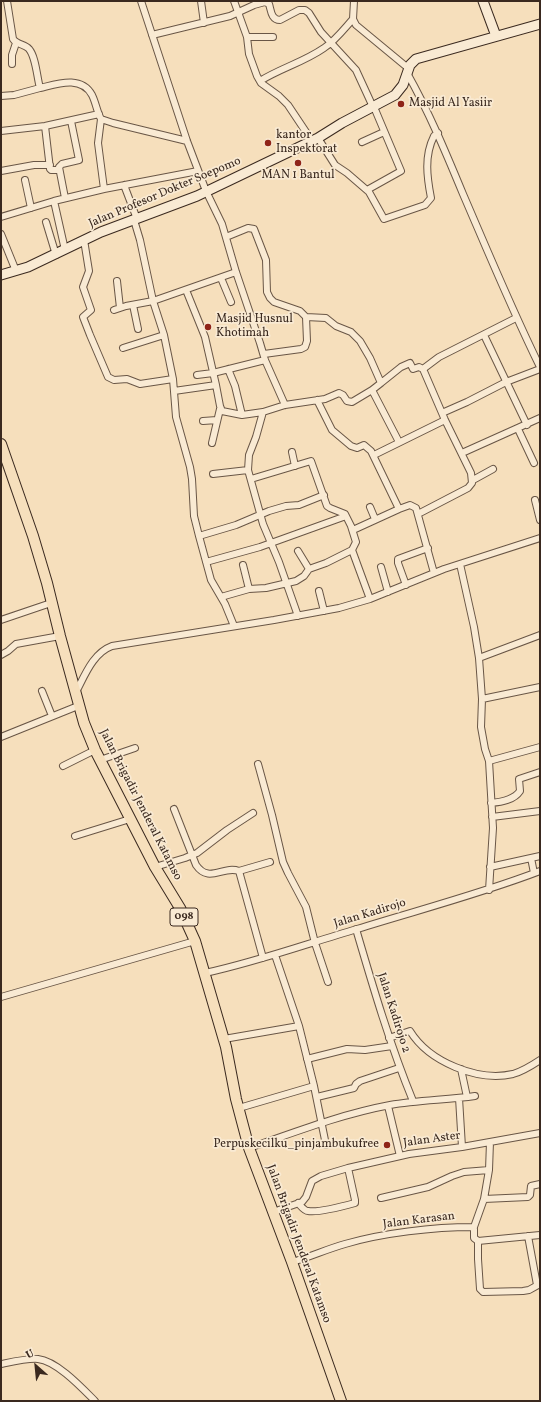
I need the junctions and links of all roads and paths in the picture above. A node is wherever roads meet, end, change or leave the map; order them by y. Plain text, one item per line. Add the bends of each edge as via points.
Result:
1 (7, 1) edge
2 (141, 1) edge
3 (201, 1) edge
4 (234, 1) edge
5 (354, 1) edge
6 (484, 1) edge
7 (238, 13) junction
8 (353, 19) junction
9 (204, 23) junction
10 (540, 24) edge
11 (152, 35) junction
12 (496, 36) junction
13 (247, 37) junction
14 (273, 37) dead end
15 (16, 42) junction
16 (331, 43) junction
17 (12, 64) dead end
18 (407, 70) junction
19 (260, 81) junction
20 (40, 88) junction
21 (1, 96) edge
22 (374, 107) junction
23 (100, 116) junction
24 (71, 121) junction
25 (45, 126) junction
26 (1, 131) edge
27 (384, 132) junction
28 (438, 133) junction
29 (315, 140) junction
30 (187, 141) junction
31 (362, 142) dead end
32 (50, 165) junction
33 (59, 170) junction
34 (198, 170) junction
35 (1, 171) edge
36 (25, 180) dead end
37 (124, 185) junction
38 (104, 189) junction
39 (367, 190) junction
40 (206, 192) junction
41 (65, 198) junction
42 (54, 200) junction
43 (30, 208) junction
44 (1, 217) edge
45 (135, 219) junction
46 (46, 222) dead end
47 (1, 234) edge
48 (226, 237) junction
49 (84, 240) junction
50 (65, 250) junction
51 (56, 255) junction
52 (16, 271) junction
53 (236, 272) junction
54 (1, 275) edge
55 (221, 278) junction
56 (117, 281) dead end
57 (186, 290) junction
58 (153, 301) junction
59 (231, 302) dead end
60 (133, 305) junction
61 (306, 316) junction
62 (516, 318) junction
63 (138, 329) dead end
64 (164, 335) junction
65 (484, 335) junction
66 (123, 348) dead end
67 (264, 357) junction
68 (422, 368) junction
69 (540, 368) edge
70 (228, 369) junction
71 (213, 373) junction
72 (197, 375) dead end
73 (173, 379) junction
74 (506, 382) junction
75 (381, 384) junction
76 (216, 385) junction
77 (372, 390) junction
78 (174, 391) junction
79 (318, 400) junction
80 (285, 405) junction
81 (220, 409) junction
82 (263, 412) junction
83 (442, 413) junction
84 (242, 415) junction
85 (540, 418) edge
86 (217, 420) junction
87 (445, 420) junction
88 (203, 421) dead end
89 (526, 425) junction
90 (518, 429) junction
91 (399, 442) junction
92 (212, 443) dead end
93 (1, 444) edge
94 (292, 452) dead end
95 (462, 453) junction
96 (374, 455) junction
97 (534, 463) dead end
98 (295, 466) junction
99 (493, 469) dead end
100 (248, 470) junction
101 (213, 474) dead end
102 (250, 479) junction
103 (473, 480) junction
104 (324, 496) junction
105 (535, 500) dead end
106 (370, 507) dead end
107 (399, 509) junction
108 (418, 514) junction
109 (260, 515) junction
110 (346, 516) junction
111 (375, 519) junction
112 (540, 520) edge
113 (353, 530) junction
114 (199, 536) junction
115 (540, 538) edge
116 (270, 542) junction
117 (428, 548) junction
118 (352, 550) junction
119 (298, 551) dead end
120 (206, 562) junction
121 (460, 564) junction
122 (242, 566) dead end
123 (381, 567) dead end
124 (309, 569) junction
125 (434, 573) junction
126 (287, 584) junction
127 (406, 585) junction
128 (249, 589) junction
129 (319, 591) dead end
130 (388, 592) junction
131 (221, 597) junction
132 (370, 599) junction
133 (51, 603) junction
134 (324, 611) junction
135 (298, 616) junction
136 (1, 620) edge
137 (234, 626) junction
138 (540, 635) edge
139 (60, 636) junction
140 (1, 655) edge
141 (479, 658) junction
142 (540, 687) edge
143 (42, 691) dead end
144 (75, 693) junction
145 (482, 699) junction
146 (78, 706) junction
147 (52, 716) junction
148 (1, 737) edge
149 (540, 747) edge
150 (135, 748) dead end
151 (95, 750) junction
152 (100, 760) junction
153 (489, 761) junction
154 (258, 764) dead end
155 (63, 766) dead end
156 (540, 772) edge
157 (491, 803) junction
158 (174, 809) dead end
159 (540, 811) edge
160 (253, 813) dead end
161 (492, 817) junction
162 (130, 819) junction
163 (75, 836) dead end
164 (192, 856) junction
165 (540, 856) edge
166 (531, 858) junction
167 (270, 862) dead end
168 (155, 867) junction
169 (490, 867) junction
170 (239, 871) junction
171 (537, 872) edge
172 (489, 890) junction
173 (356, 929) junction
174 (194, 941) junction
175 (315, 943) junction
176 (275, 955) junction
177 (263, 958) junction
178 (205, 973) junction
179 (328, 982) dead end
180 (1, 997) edge
181 (299, 1026) junction
182 (389, 1038) junction
183 (224, 1039) junction
184 (392, 1046) junction
185 (307, 1059) junction
186 (540, 1060) edge
187 (399, 1068) junction
188 (461, 1069) junction
189 (314, 1086) junction
190 (475, 1096) dead end
191 (317, 1097) junction
192 (467, 1097) junction
193 (459, 1098) junction
194 (413, 1101) junction
195 (388, 1106) junction
196 (239, 1108) junction
197 (323, 1123) junction
198 (540, 1133) edge
199 (490, 1142) junction
200 (326, 1144) dead end
201 (462, 1147) junction
202 (249, 1148) junction
203 (400, 1156) junction
204 (348, 1168) junction
205 (488, 1170) junction
206 (540, 1184) edge
207 (381, 1198) dead end
208 (484, 1199) junction
209 (298, 1203) junction
210 (273, 1212) junction
211 (474, 1228) junction
212 (540, 1235) edge
213 (528, 1236) junction
214 (478, 1241) junction
215 (292, 1262) junction
216 (538, 1284) edge
217 (1, 1364) edge
218 (95, 1401) edge
219 (341, 1401) edge

1 - 15 street via 12,34
2 - 11 street
3 - 9 street
4 - 7 street
5 - 8 street
6 - 12 main road
7 - 9 street
7 - 13 street
7 - 16 street via 265,2 268,3 276,20 305,10
8 - 16 street
8 - 18 street via 360,30 380,44
9 - 11 street
10 - 12 main road
11 - 30 street
12 - 18 main road via 420,58 413,61
13 - 14 street
13 - 19 street via 249,54
15 - 17 street via 12,52
15 - 20 street via 31,51
16 - 19 street via 306,59
16 - 22 street via 356,70
18 - 22 main road, Jalan Profesor Dokter Soepomo via 403,85 397,94
18 - 28 street
19 - 29 street via 288,105
20 - 21 street
20 - 23 street via 68,82 80,84 92,95
22 - 27 street
22 - 29 main road, Jalan Profesor Dokter Soepomo
23 - 24 street
23 - 30 street via 113,123
23 - 38 street via 98,143
24 - 25 street
24 - 33 street via 79,160 59,165
25 - 26 street
25 - 32 street
27 - 31 street
27 - 39 street via 401,171
28 - 39 street via 434,136 428,151 427,171 431,198 428,204 384,219
28 - 62 street
29 - 39 street via 335,165
29 - 40 main road, Jalan Profesor Dokter Soepomo
30 - 34 street
32 - 33 street via 51,170
32 - 35 street
33 - 41 street
34 - 37 street
34 - 40 street
36 - 43 street
37 - 38 street
37 - 45 street
38 - 41 street
40 - 45 main road, Jalan Profesor Dokter Soepomo
40 - 48 street via 219,216
41 - 42 street
42 - 43 street
42 - 50 street
43 - 44 street
45 - 49 main road, Jalan Profesor Dokter Soepomo
45 - 58 street
46 - 51 street
47 - 52 street
48 - 53 street
48 - 61 street via 248,228 254,229 266,260 268,297
49 - 50 main road, Jalan Profesor Dokter Soepomo
49 - 73 street via 89,271 84,287 91,310 83,317 104,369 111,379 127,379 140,384
50 - 51 main road, Jalan Profesor Dokter Soepomo
51 - 52 main road, Jalan Profesor Dokter Soepomo
52 - 54 main road, Jalan Profesor Dokter Soepomo
53 - 55 street
53 - 67 street
55 - 57 street
55 - 59 street
56 - 60 street via 117,309
57 - 58 street
57 - 71 street via 205,337
58 - 60 street
58 - 64 street
60 - 63 street
61 - 67 street via 305,347
61 - 75 street via 326,318 336,326 351,332 370,358
62 - 65 street
62 - 69 street
64 - 66 street
64 - 73 street
65 - 68 street
65 - 74 street
67 - 70 street
67 - 80 street
68 - 75 street via 414,369 410,363 407,364
68 - 83 street
69 - 74 street
70 - 71 street
70 - 84 street
71 - 72 street
71 - 76 street
73 - 78 street
74 - 83 street
74 - 89 street
75 - 77 street
76 - 78 street
76 - 81 street
77 - 79 street via 352,402 339,393
77 - 91 street
78 - 114 street via 177,423 190,467 194,516
79 - 80 street
79 - 96 street via 332,430 351,446 357,448 365,445
80 - 82 street
81 - 84 street via 223,412
81 - 86 street
82 - 84 street
82 - 100 street via 248,455
83 - 87 street
85 - 89 street
86 - 88 street
86 - 92 street
87 - 91 street
87 - 95 street
89 - 90 street
90 - 95 street
90 - 97 street
91 - 96 street
93 - 133 main road, Jalan Brigadir Jenderal Katamso / 098 via 33,536
94 - 98 street
95 - 103 street
96 - 107 street
98 - 102 street
98 - 104 street via 312,461
99 - 103 street
100 - 101 street
100 - 102 street
102 - 109 street
103 - 108 street via 468,488
104 - 109 street
104 - 110 street via 329,507
105 - 112 street
106 - 111 street
107 - 108 street via 410,505 415,507
107 - 111 street
108 - 117 street
109 - 114 street
109 - 116 street
110 - 113 street
110 - 116 street
111 - 113 street
113 - 118 street via 356,542
114 - 120 street
115 - 121 street
116 - 120 street
116 - 126 street
117 - 125 street
117 - 127 street via 398,559
118 - 124 street
118 - 132 street
119 - 124 street
120 - 131 street via 211,580
121 - 125 street
121 - 141 street
122 - 128 street
123 - 130 street
124 - 126 street via 302,578
125 - 127 street
126 - 128 street
126 - 135 street
127 - 130 street
128 - 131 street
129 - 134 street
130 - 132 street
131 - 137 street
132 - 134 street
133 - 136 street
133 - 139 main road, Jalan Brigadir Jenderal Katamso / 098
134 - 135 street
135 - 137 street
137 - 144 street via 118,644 107,648 96,656
138 - 141 street
139 - 140 street via 16,644
139 - 144 main road, Jalan Brigadir Jenderal Katamso / 098
141 - 145 street
142 - 145 street
143 - 147 street
144 - 146 main road, Jalan Brigadir Jenderal Katamso / 098
145 - 153 street via 481,728
146 - 147 street
146 - 151 main road, Jalan Brigadir Jenderal Katamso / 098
147 - 148 street
149 - 153 street
150 - 152 street
151 - 152 main road, Jalan Brigadir Jenderal Katamso / 098
151 - 155 street
152 - 162 main road, Jalan Brigadir Jenderal Katamso / 098
153 - 157 street
154 - 175 street via 283,862 306,907
156 - 157 street via 518,779 518,794 504,802
157 - 161 street
158 - 164 street
159 - 161 street
160 - 164 street
161 - 169 street
162 - 163 street
162 - 168 main road, Jalan Brigadir Jenderal Katamso / 098
164 - 168 street
164 - 170 street via 199,869 206,874
165 - 166 street
166 - 169 street
166 - 171 street
167 - 170 street
168 - 174 main road, Jalan Brigadir Jenderal Katamso / 098 via 180,908
169 - 172 street
170 - 177 street
171 - 172 street, Jalan Kadirojo
172 - 173 street, Jalan Kadirojo
173 - 175 street, Jalan Kadirojo
173 - 182 street, Jalan Kadirojo 2
174 - 178 main road, Jalan Brigadir Jenderal Katamso / 098
174 - 180 street
175 - 176 street, Jalan Kadirojo
175 - 179 street
176 - 177 street, Jalan Kadirojo
176 - 181 street
177 - 178 street, Jalan Kadirojo
178 - 183 main road, Jalan Brigadir Jenderal Katamso / 098
181 - 183 street
181 - 185 street
182 - 184 street, Jalan Kadirojo 2
182 - 188 street via 410,1032 424,1049 440,1060
183 - 196 main road, Jalan Brigadir Jenderal Katamso / 098
184 - 185 street via 365,1050 347,1049
184 - 187 street, Jalan Kadirojo 2
185 - 189 street
186 - 188 street via 522,1071 500,1075
187 - 191 street via 360,1081 354,1088
187 - 194 street, Jalan Kadirojo 2
188 - 192 street
189 - 191 street
189 - 196 street
190 - 192 street
191 - 197 street
192 - 193 street
193 - 194 street
193 - 201 street
194 - 195 street
195 - 197 street
195 - 203 street
196 - 202 main road, Jalan Brigadir Jenderal Katamso / 098
197 - 200 street
197 - 202 street
198 - 199 street, Jalan Aster
199 - 201 street, Jalan Aster
199 - 205 street
201 - 203 street, Jalan Aster
202 - 210 main road, Jalan Brigadir Jenderal Katamso / 098
203 - 204 street, Jalan Aster
204 - 209 street, Jalan Aster via 312,1180 306,1197
204 - 209 street via 354,1203 308,1212
205 - 207 street via 464,1172 428,1187
205 - 208 street
206 - 208 street via 532,1186 528,1197
208 - 211 street
209 - 210 street
210 - 215 main road, Jalan Brigadir Jenderal Katamso / 098
211 - 214 street via 473,1236
211 - 215 street, Jalan Karasan via 429,1229 347,1243
212 - 213 street
213 - 214 street
213 - 216 street
214 - 216 street via 480,1289 483,1292 530,1290
215 - 219 main road, Jalan Brigadir Jenderal Katamso / 098
217 - 218 street via 38,1358 47,1361 55,1365

